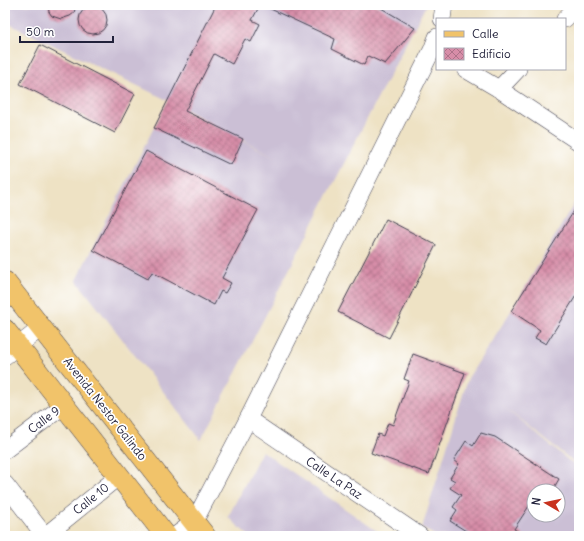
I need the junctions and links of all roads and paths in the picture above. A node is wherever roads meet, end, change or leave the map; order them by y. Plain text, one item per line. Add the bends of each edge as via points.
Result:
1 (444, 5) edge
2 (578, 5) edge
3 (442, 18) edge
4 (566, 18) edge
5 (435, 46) edge
6 (467, 70) edge
7 (517, 70) edge
8 (499, 89) junction
9 (579, 142) edge
10 (5, 282) edge
11 (41, 328) junction
12 (5, 330) edge
13 (12, 351) edge
14 (63, 406) junction
15 (248, 419) junction
16 (5, 450) edge
17 (119, 476) junction
18 (5, 484) edge
19 (199, 529) edge
20 (45, 536) edge
21 (166, 536) edge
22 (175, 536) edge
23 (420, 536) edge

1 - 3 street
2 - 4 street
5 - 15 street
6 - 8 street
7 - 8 street
8 - 9 street
10 - 11 main road, Avenida Nestor Galindo
11 - 13 street
11 - 19 main road, Avenida Nestor Galindo
12 - 13 main road
13 - 14 main road
14 - 16 street, Calle 9
14 - 17 main road
15 - 19 street
15 - 23 street, Calle La Paz
17 - 20 street, Calle 10
17 - 21 main road
18 - 20 street
19 - 22 street

